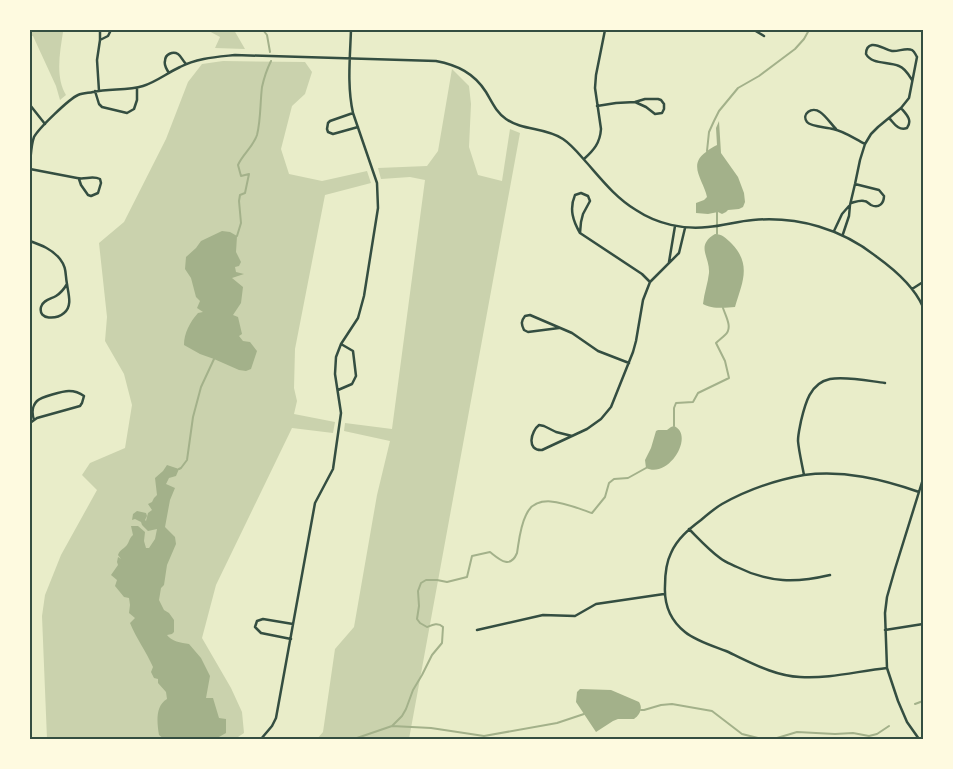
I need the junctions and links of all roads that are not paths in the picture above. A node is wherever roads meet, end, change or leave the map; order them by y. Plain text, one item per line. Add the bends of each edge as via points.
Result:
1 (100, 30) edge
2 (112, 30) edge
3 (351, 30) edge
4 (605, 30) edge
5 (754, 30) edge
6 (764, 36) dead end
7 (100, 40) junction
8 (350, 59) junction
9 (186, 64) junction
10 (169, 74) junction
11 (912, 80) junction
12 (137, 87) junction
13 (97, 91) junction
14 (636, 102) junction
15 (30, 105) edge
16 (597, 106) junction
17 (901, 108) junction
18 (353, 114) junction
19 (889, 118) junction
20 (45, 124) junction
21 (358, 127) junction
22 (836, 129) junction
23 (865, 144) junction
24 (31, 152) edge
25 (584, 160) junction
26 (30, 163) edge
27 (30, 169) edge
28 (79, 179) junction
29 (856, 184) junction
30 (850, 204) junction
31 (675, 226) junction
32 (685, 228) junction
33 (834, 231) junction
34 (580, 233) junction
35 (843, 235) junction
36 (30, 241) edge
37 (669, 263) junction
38 (650, 282) junction
39 (923, 282) edge
40 (67, 284) junction
41 (912, 290) junction
42 (923, 306) edge
43 (559, 328) junction
44 (341, 344) junction
45 (629, 362) junction
46 (885, 383) dead end
47 (338, 390) junction
48 (34, 420) junction
49 (30, 423) edge
50 (572, 436) junction
51 (804, 475) junction
52 (923, 480) edge
53 (919, 492) junction
54 (689, 529) junction
55 (830, 576) dead end
56 (664, 594) junction
57 (293, 624) junction
58 (923, 624) edge
59 (477, 630) dead end
60 (885, 630) junction
61 (291, 639) junction
62 (887, 668) junction
63 (261, 739) edge
64 (918, 739) edge

1 - 7 street
2 - 7 street
3 - 8 street
4 - 16 street via 595,81
5 - 6 street
7 - 13 street
8 - 9 street via 236,55
8 - 18 street
8 - 25 street via 436,61 457,67 474,78 507,120 555,135 572,146
9 - 10 street
9 - 10 street via 174,52 169,54 164,61
10 - 12 street
11 - 11 street via 917,57 913,51 888,51 877,45 867,48 866,54 870,59 898,65
11 - 17 street via 908,98
12 - 13 street
12 - 13 street via 134,109 127,113 102,107
13 - 20 street via 79,95
14 - 14 street via 655,114 663,111 664,104 658,99
14 - 16 street
15 - 20 street
16 - 25 street via 601,129 599,140
17 - 19 street
17 - 19 street via 910,120 907,128 899,128
18 - 21 street
18 - 21 street via 330,121 326,129 333,134
19 - 23 street via 874,130
20 - 24 street via 34,137
21 - 44 street via 376,183 378,208 364,296 358,318
22 - 22 street via 820,112 812,110 807,114 808,123
22 - 23 street
23 - 29 street
24 - 26 street
25 - 31 street via 614,193 637,212
27 - 28 street
28 - 28 street via 88,195 98,193 100,179
29 - 30 street
29 - 30 street via 879,190 884,202 877,207 864,201
30 - 33 street
30 - 35 street
31 - 32 street
31 - 37 street
32 - 33 street via 771,219 804,222
32 - 37 street via 679,253
33 - 35 street
34 - 34 street via 583,214 590,201 581,193 575,195 572,211 574,224
34 - 38 street
35 - 41 street via 887,264
36 - 40 street via 43,245 60,260 66,271
37 - 38 street
38 - 45 street
39 - 41 street
40 - 40 street via 70,293 68,308 55,318 45,317 41,308 43,303 57,296
41 - 42 street
43 - 43 street via 528,332 521,321 530,315
43 - 45 street via 598,351
44 - 47 street via 336,357
44 - 47 street via 353,351 356,376 352,384
45 - 50 street via 611,408 601,419
46 - 51 street via 832,378 821,381 810,393 798,440
47 - 57 street via 341,414 332,469 315,503
48 - 48 street via 80,406 84,396 69,391 43,398 32,410
48 - 49 street
50 - 50 street via 542,450 537,451 532,444 534,430 539,425
51 - 53 street via 859,476
51 - 54 street via 763,485 738,496 721,504
52 - 53 street
53 - 60 street via 887,597
54 - 55 street via 721,559 750,574 792,581
54 - 56 street via 670,554
56 - 59 street via 596,604 575,616 543,615
56 - 62 street via 670,616 687,634 769,670 786,675 820,677
57 - 61 street
57 - 61 street via 263,619 257,621 255,627 261,633
58 - 60 street
60 - 62 street
61 - 63 street via 276,718
62 - 64 street via 907,722

